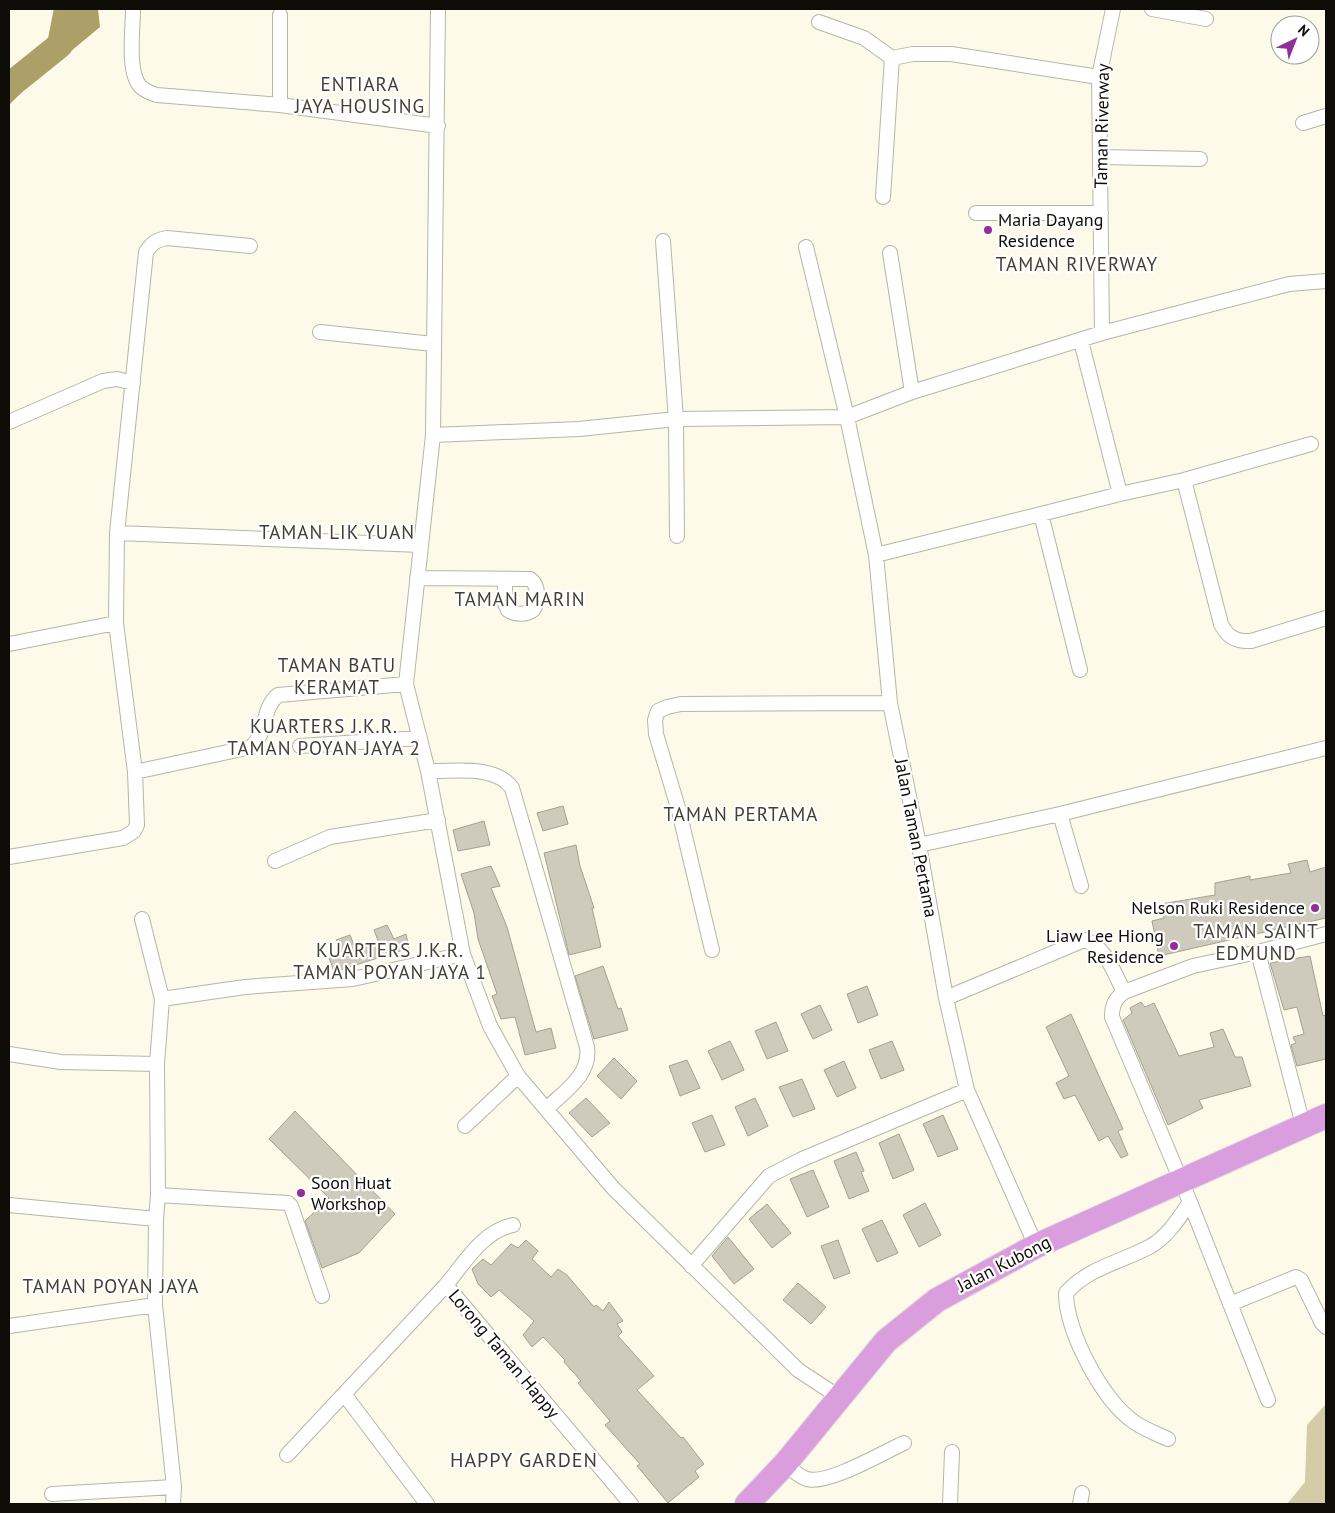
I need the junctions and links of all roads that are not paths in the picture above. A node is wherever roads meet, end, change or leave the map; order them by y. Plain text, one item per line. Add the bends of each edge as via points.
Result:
1 (133, 9) edge
2 (438, 9) edge
3 (1113, 9) edge
4 (1152, 9) edge
5 (280, 15) dead end
6 (1206, 19) dead end
7 (819, 22) dead end
8 (892, 58) junction
9 (1100, 77) junction
10 (280, 105) junction
11 (1326, 116) edge
12 (1303, 123) dead end
13 (431, 125) junction
14 (1100, 157) junction
15 (1200, 160) dead end
16 (883, 197) dead end
17 (976, 213) dead end
18 (1101, 213) junction
19 (663, 241) dead end
20 (250, 246) dead end
21 (806, 247) dead end
22 (890, 253) dead end
23 (1326, 281) edge
24 (320, 332) dead end
25 (1102, 333) junction
26 (1080, 341) junction
27 (427, 343) junction
28 (133, 383) junction
29 (912, 392) junction
30 (847, 417) junction
31 (676, 420) junction
32 (9, 422) edge
33 (433, 435) junction
34 (1311, 444) dead end
35 (1184, 480) junction
36 (1120, 494) junction
37 (1041, 514) junction
38 (117, 533) junction
39 (677, 536) dead end
40 (421, 545) junction
41 (876, 555) junction
42 (417, 578) junction
43 (505, 579) dead end
44 (1326, 618) edge
45 (116, 623) junction
46 (9, 644) edge
47 (1080, 670) dead end
48 (406, 684) junction
49 (890, 703) junction
50 (420, 738) junction
51 (300, 746) dead end
52 (1326, 748) edge
53 (428, 771) junction
54 (134, 772) junction
55 (1060, 814) junction
56 (438, 820) junction
57 (919, 845) junction
58 (9, 857) edge
59 (275, 861) dead end
60 (1081, 886) dead end
61 (142, 919) dead end
62 (1326, 934) edge
63 (712, 950) dead end
64 (1258, 952) junction
65 (463, 954) junction
66 (1124, 992) junction
67 (946, 998) junction
68 (162, 999) junction
69 (9, 1054) edge
70 (157, 1064) junction
71 (518, 1076) junction
72 (967, 1090) junction
73 (546, 1109) junction
74 (1326, 1116) edge
75 (1303, 1125) junction
76 (465, 1126) dead end
77 (1180, 1180) junction
78 (158, 1195) junction
79 (1190, 1202) junction
80 (9, 1206) edge
81 (156, 1219) junction
82 (513, 1226) dead end
83 (1036, 1246) junction
84 (691, 1266) junction
85 (446, 1285) junction
86 (322, 1296) dead end
87 (1230, 1304) junction
88 (155, 1305) junction
89 (9, 1326) edge
90 (1326, 1327) edge
91 (344, 1394) junction
92 (839, 1397) junction
93 (1268, 1400) dead end
94 (1168, 1439) dead end
95 (904, 1443) dead end
96 (952, 1452) dead end
97 (287, 1455) dead end
98 (785, 1464) junction
99 (174, 1487) junction
100 (52, 1494) dead end
101 (172, 1504) edge
102 (427, 1504) edge
103 (631, 1504) edge
104 (747, 1504) edge
105 (950, 1504) edge

1 - 10 street via 132,68 140,86 148,92
2 - 13 street
3 - 9 street, Taman Riverway
4 - 6 street
5 - 10 street
7 - 8 street via 864,38
8 - 9 street via 913,54 951,54
8 - 16 street
9 - 14 street, Taman Riverway
10 - 13 street
11 - 12 street
13 - 27 street
14 - 15 street
14 - 18 street, Taman Riverway
17 - 18 street
18 - 25 street, Taman Riverway
19 - 31 street
20 - 28 street via 167,238 151,244 146,252
21 - 30 street, Jalan Taman Pertama
22 - 29 street
23 - 25 street via 1289,284
24 - 27 street
25 - 26 street
26 - 29 street
26 - 36 street
27 - 33 street
28 - 32 street via 117,379 103,381
28 - 38 street
29 - 30 street
30 - 31 street
30 - 41 street, Jalan Taman Pertama
31 - 33 street via 579,429
31 - 39 street
33 - 40 street
34 - 35 street
35 - 36 street
35 - 44 street via 1225,632 1241,642 1251,641
36 - 37 street
37 - 41 street
37 - 47 street
38 - 40 street
38 - 45 street
40 - 42 street
41 - 49 street, Jalan Taman Pertama
42 - 43 street
42 - 48 street
45 - 46 street
45 - 54 street
48 - 50 street
48 - 54 street via 278,695 267,707 260,736 251,747
49 - 57 street, Jalan Taman Pertama
49 - 63 street via 680,704 658,711 656,734 679,810
50 - 51 street
50 - 53 street
52 - 55 street
53 - 56 street
53 - 73 street via 491,773 507,781 512,788 588,1047 589,1058 579,1078
54 - 58 street via 138,818 134,831 129,835
55 - 57 street
55 - 60 street
56 - 59 street via 330,836
56 - 65 street
57 - 67 street, Jalan Taman Pertama
61 - 68 street
62 - 64 street
64 - 66 street via 1193,966
64 - 75 street
65 - 68 street via 353,979
65 - 71 street via 490,1026
66 - 67 street via 1101,948 1084,940
66 - 77 street via 1112,1006 1112,1017
67 - 72 street, Jalan Taman Pertama
68 - 70 street
69 - 70 street via 61,1062
70 - 78 street
71 - 73 street
71 - 76 street
72 - 83 street, Jalan Taman Pertama
72 - 84 street via 769,1176
73 - 84 street via 613,1188
74 - 75 highway, Jalan Kubong
75 - 77 highway, Jalan Kubong
77 - 79 street
77 - 83 highway, Jalan Kubong
78 - 81 street
78 - 86 street via 288,1203
79 - 87 street
79 - 94 street via 1168,1232 1152,1245 1086,1274 1066,1293 1066,1306 1080,1347 1102,1387 1134,1423
80 - 81 street
81 - 88 street
82 - 85 street via 489,1234
83 - 92 highway, Jalan Kubong via 937,1300 886,1341
84 - 92 street via 798,1370
85 - 91 street, Lorong Taman Happy
85 - 103 street, Lorong Taman Happy
87 - 90 street via 1296,1277 1301,1280
87 - 93 street
88 - 89 street
88 - 99 street
91 - 97 street, Lorong Taman Happy
91 - 102 street
92 - 98 highway, Jalan Kubong
95 - 98 street via 816,1481 805,1479
96 - 105 street
98 - 104 highway, Jalan Kubong
99 - 100 street
99 - 101 street

